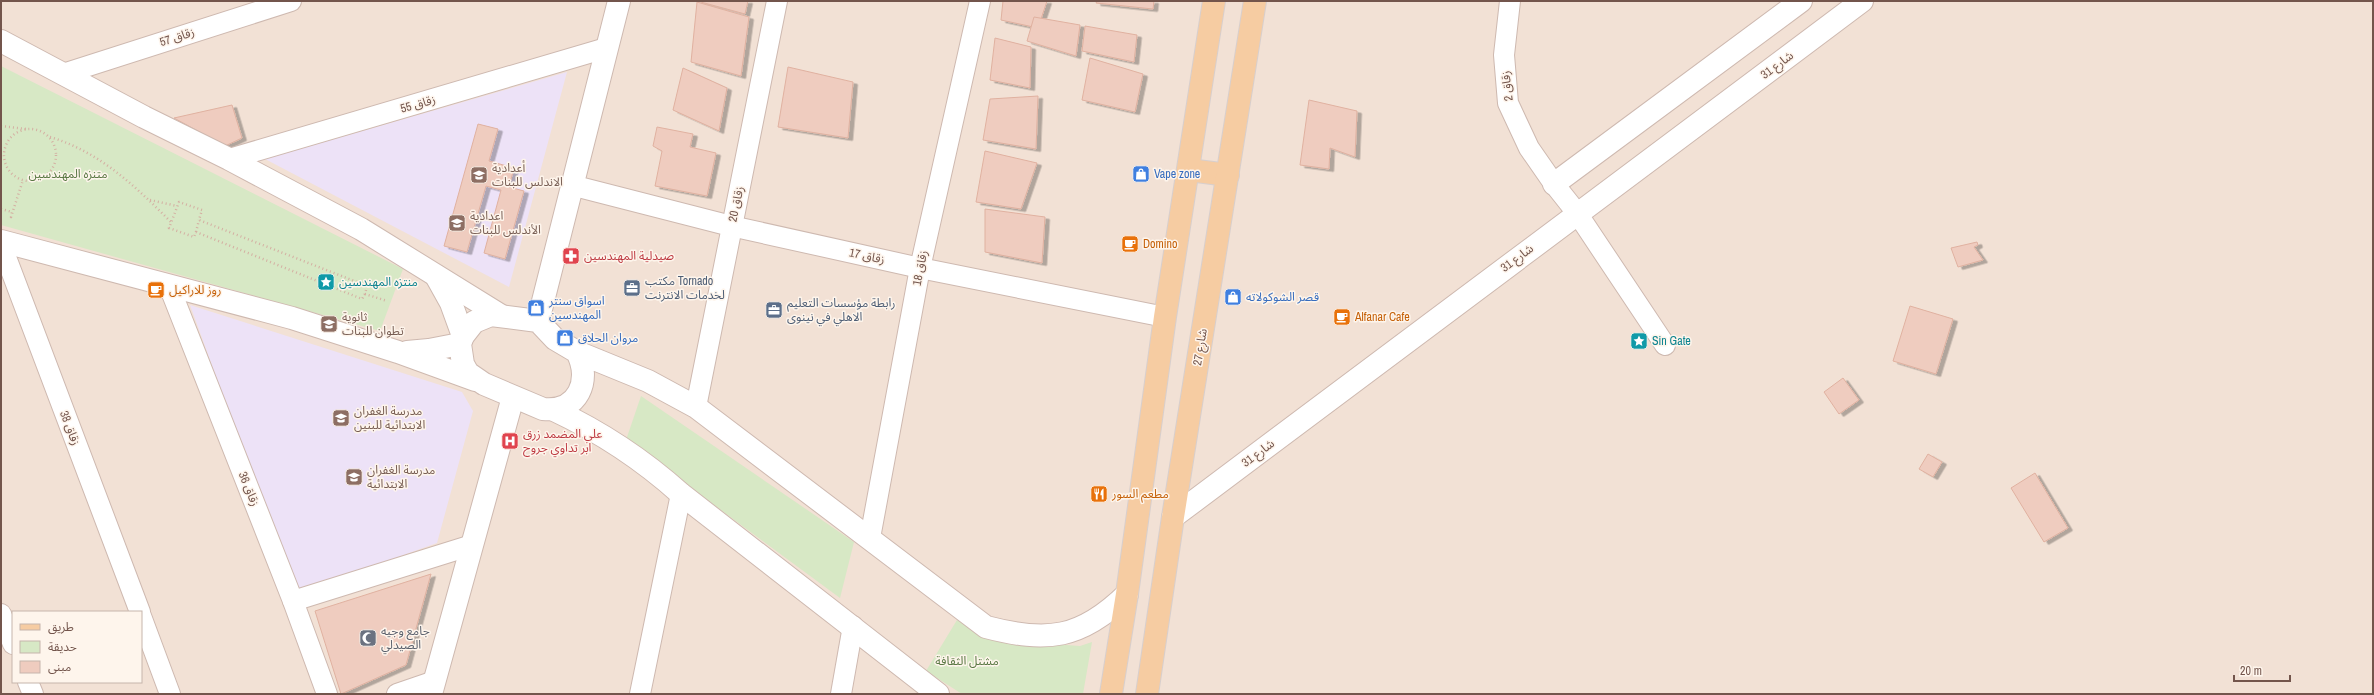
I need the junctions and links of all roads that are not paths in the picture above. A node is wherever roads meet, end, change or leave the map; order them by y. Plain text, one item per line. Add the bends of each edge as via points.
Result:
1 (291, 1) edge
2 (618, 1) edge
3 (777, 1) edge
4 (980, 1) edge
5 (1214, 1) edge
6 (1255, 1) edge
7 (1510, 1) edge
8 (1801, 1) edge
9 (1862, 1) edge
10 (1, 40) edge
11 (606, 48) junction
12 (63, 74) junction
13 (229, 160) junction
14 (1189, 170) junction
15 (1228, 175) junction
16 (1554, 184) junction
17 (571, 185) junction
18 (1577, 213) junction
19 (731, 226) junction
20 (1, 243) edge
21 (920, 268) junction
22 (434, 274) junction
23 (169, 286) junction
24 (500, 315) junction
25 (1165, 317) junction
26 (538, 321) junction
27 (462, 340) junction
28 (1665, 345) dead end
29 (398, 352) junction
30 (577, 352) junction
31 (475, 380) junction
32 (513, 397) junction
33 (696, 407) junction
34 (554, 410) junction
35 (681, 494) junction
36 (1173, 516) junction
37 (870, 538) junction
38 (472, 545) junction
39 (1127, 594) junction
40 (294, 601) junction
41 (140, 611) edge
42 (1, 614) edge
43 (142, 619) edge
44 (854, 626) junction
45 (12, 642) edge
46 (28, 683) edge
47 (433, 687) edge
48 (33, 694) edge
49 (170, 694) edge
50 (327, 694) edge
51 (397, 694) edge
52 (640, 694) edge
53 (841, 694) edge
54 (938, 694) edge
55 (1111, 694) edge
56 (1147, 694) edge

1 - 12 street, زقاق 57
2 - 11 street
3 - 19 street, زقاق 20
4 - 21 street, زقاق 18
5 - 14 main road
6 - 15 main road, شارع 27
7 - 16 street, زقاق 2 via 1504,55 1508,103 1529,148
8 - 16 street
9 - 18 street, شارع 31
10 - 12 street
11 - 13 street, زقاق 55
11 - 17 street
12 - 13 street
13 - 22 street via 361,229
14 - 15 main road
14 - 25 main road
15 - 36 main road, شارع 27
16 - 18 street, زقاق 2
17 - 19 street, زقاق 17
17 - 26 street
18 - 28 street, زقاق 2
18 - 36 street, شارع 31
19 - 21 street, زقاق 17
19 - 33 street, زقاق 20
20 - 23 street
20 - 41 street, زقاق 38
21 - 25 street, زقاق 17
21 - 37 street, زقاق 18
22 - 24 street
22 - 27 street via 451,303
23 - 29 street via 292,318
23 - 40 street, زقاق 36
24 - 26 street
24 - 27 street via 491,315 474,322
25 - 39 main road
26 - 30 street via 555,339
27 - 29 street via 430,350
27 - 31 street via 463,364
29 - 31 street
30 - 33 street via 641,378
30 - 34 street via 584,372 583,382 573,401
31 - 32 street
32 - 34 street via 543,409
32 - 38 street
33 - 37 street
34 - 35 street via 625,449
35 - 44 street
35 - 52 street
36 - 56 main road, شارع 27
37 - 39 street via 986,627 1007,633 1034,637 1060,634 1085,626 1108,612
38 - 40 street
38 - 47 street
39 - 55 main road
40 - 50 street, زقاق 36
42 - 45 street
43 - 49 street
44 - 53 street
44 - 54 street
46 - 48 street
47 - 51 street

